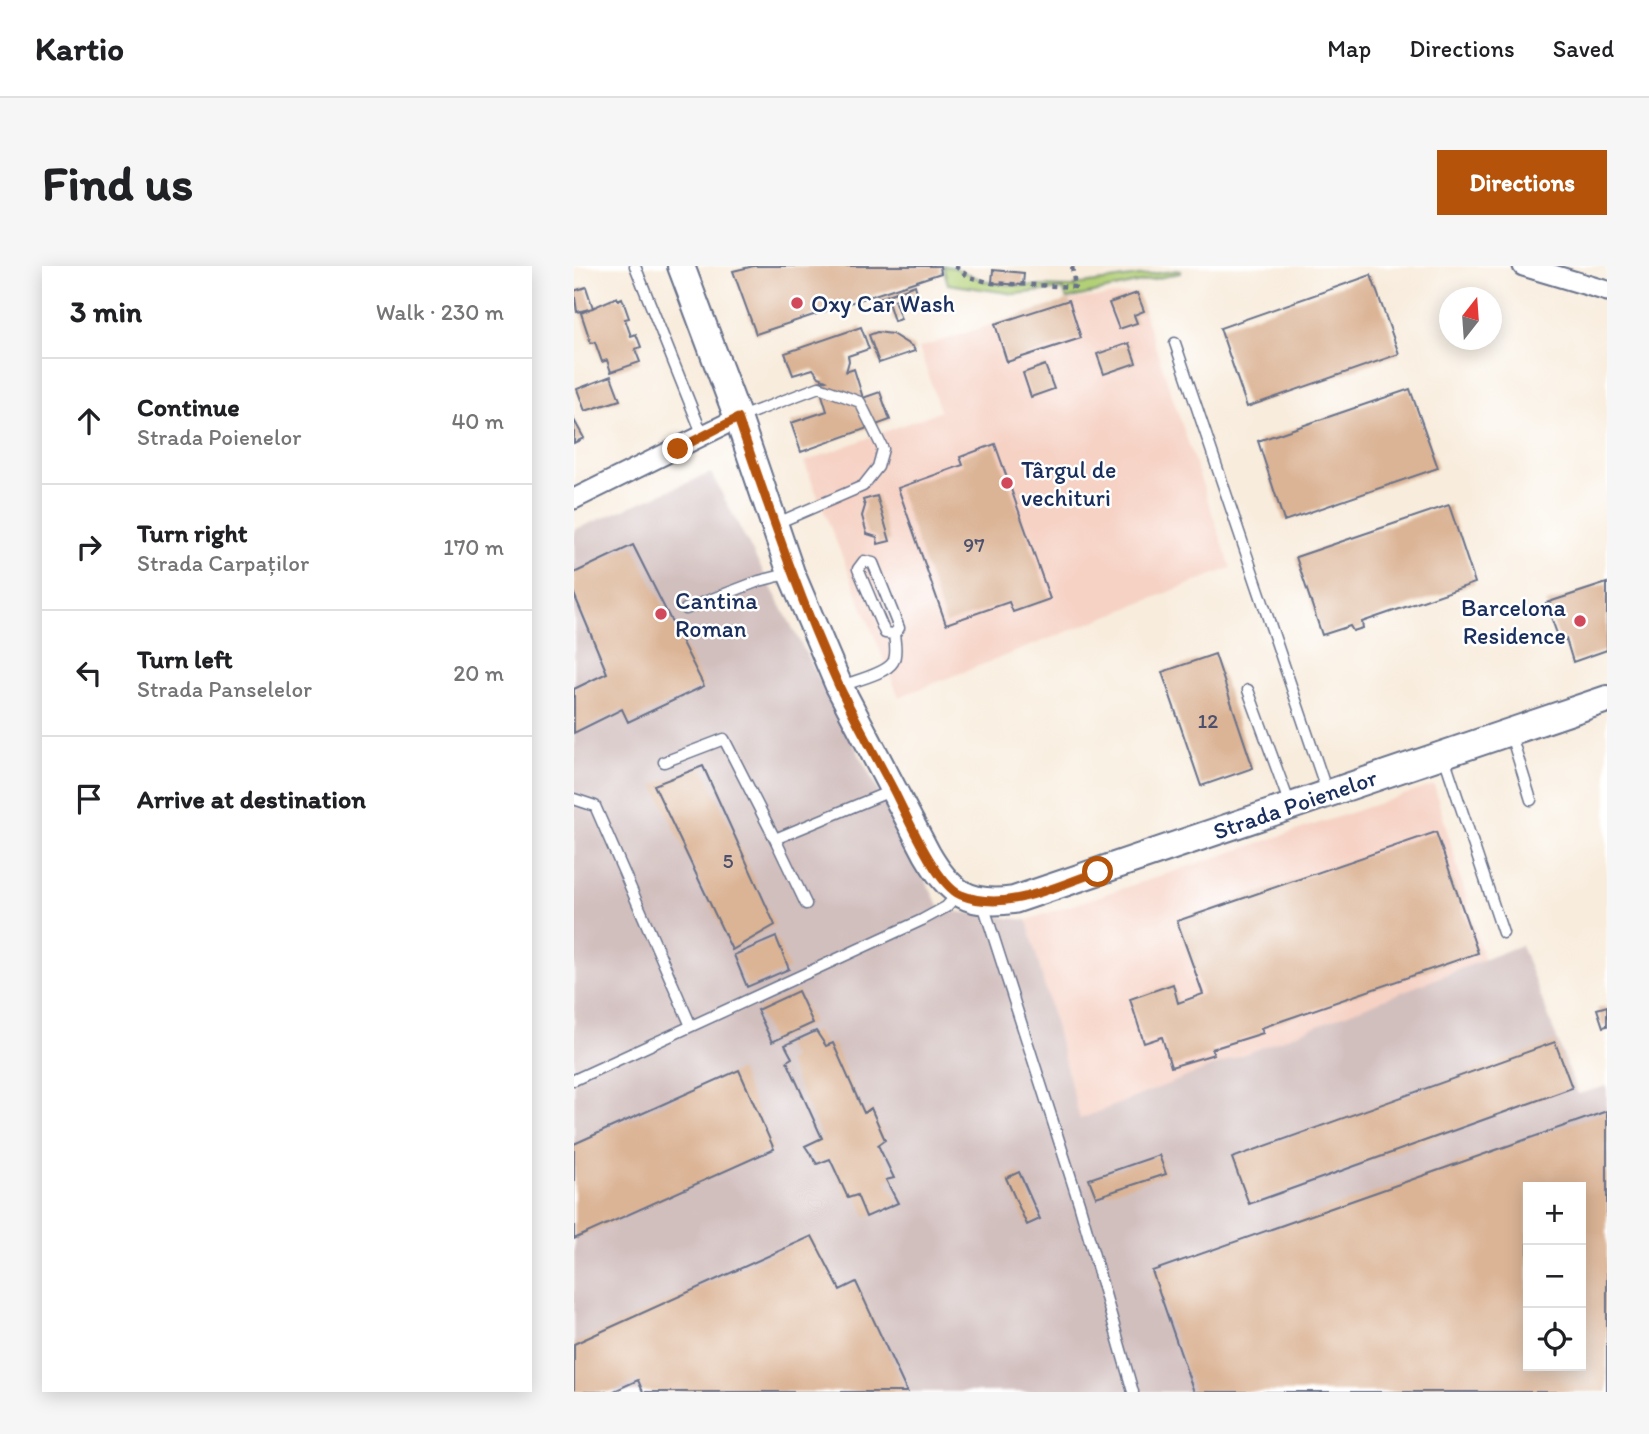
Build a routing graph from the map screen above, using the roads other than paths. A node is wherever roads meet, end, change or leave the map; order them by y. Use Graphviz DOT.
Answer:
graph roads {
  1 [pos="635,266"];
  2 [pos="681,266"];
  3 [pos="1523,266"];
  4 [pos="1607,291"];
  5 [pos="1175,343"];
  6 [pos="738,418"];
  7 [pos="703,437"];
  8 [pos="574,499"];
  9 [pos="775,524"];
  10 [pos="792,573"];
  11 [pos="686,609"];
  12 [pos="894,634"];
  13 [pos="839,686"];
  14 [pos="1248,690"];
  15 [pos="1607,699"];
  16 [pos="1510,731"];
  17 [pos="1443,754"];
  18 [pos="664,762"];
  19 [pos="893,790"];
  20 [pos="1327,793"];
  21 [pos="574,800"];
  22 [pos="1531,800"];
  23 [pos="1290,805"];
  24 [pos="775,839"];
  25 [pos="970,898"];
  26 [pos="806,904"];
  27 [pos="1503,933"];
  28 [pos="691,1026"];
  29 [pos="574,1080"];
  30 [pos="1133,1392"];
  1 -- 7 [label="lane"];
  2 -- 6 [label="main road"];
  3 -- 4 [label="street"];
  5 -- 20 [label="lane"];
  6 -- 7 [label="street"];
  6 -- 9 [label="main road"];
  6 -- 9 [label="lane"];
  7 -- 8 [label="street"];
  9 -- 10 [label="main road"];
  10 -- 11 [label="lane"];
  10 -- 13 [label="main road"];
  12 -- 12 [label="lane"];
  12 -- 13 [label="lane"];
  13 -- 19 [label="main road"];
  14 -- 23 [label="lane"];
  15 -- 16 [label="main road, Strada Poienelor"];
  16 -- 17 [label="main road, Strada Poienelor"];
  16 -- 22 [label="lane"];
  17 -- 20 [label="main road, Strada Poienelor"];
  17 -- 27 [label="lane"];
  18 -- 24 [label="lane"];
  19 -- 24 [label="lane"];
  19 -- 25 [label="main road"];
  20 -- 23 [label="main road, Strada Poienelor"];
  21 -- 28 [label="lane"];
  23 -- 25 [label="main road, Strada Poienelor"];
  24 -- 26 [label="lane"];
  25 -- 28 [label="lane"];
  25 -- 30 [label="lane"];
  28 -- 29 [label="lane"];
}
